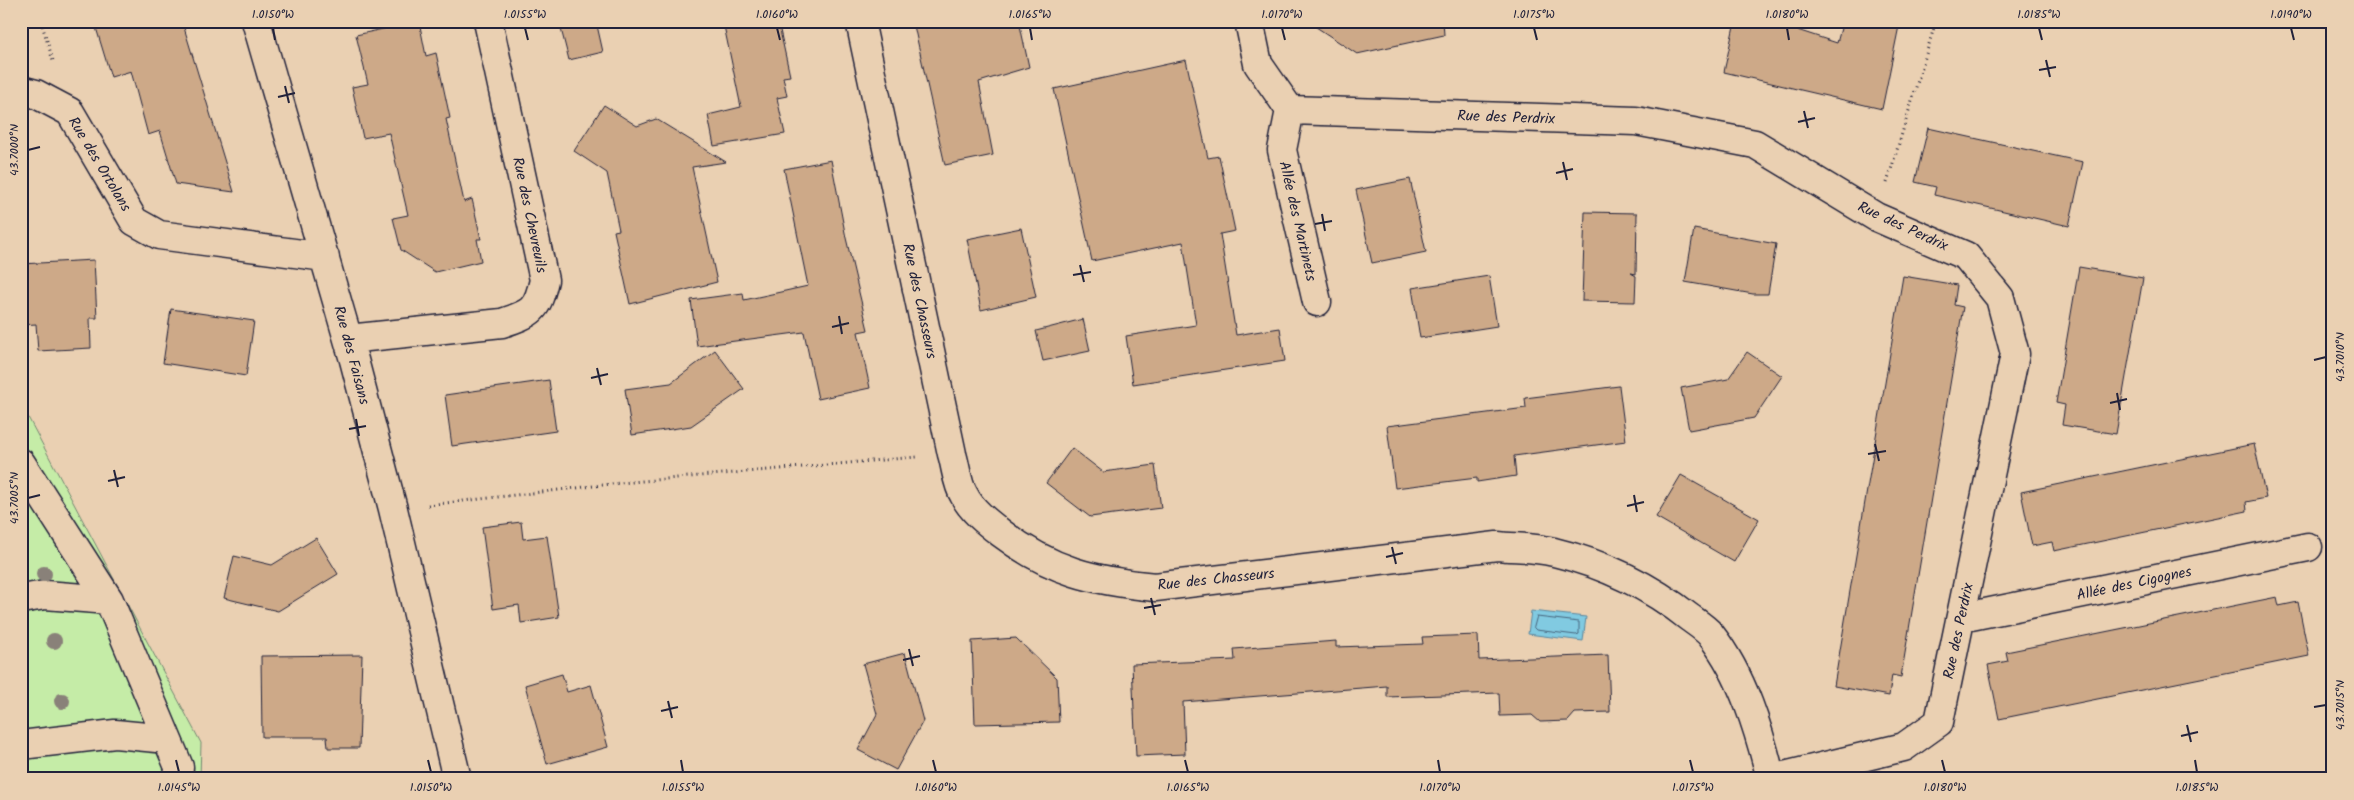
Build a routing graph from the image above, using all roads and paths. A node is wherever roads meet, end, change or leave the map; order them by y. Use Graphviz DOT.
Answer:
graph roads {
  1 [pos="256,21"];
  2 [pos="488,21"];
  3 [pos="860,21"];
  4 [pos="1249,21"];
  5 [pos="1936,21"];
  6 [pos="21,90"];
  7 [pos="1290,110"];
  8 [pos="1876,217"];
  9 [pos="325,257"];
  10 [pos="1317,302"];
  11 [pos="348,339"];
  12 [pos="952,454"];
  13 [pos="24,474"];
  14 [pos="393,509"];
  15 [pos="2308,547"];
  16 [pos="21,599"];
  17 [pos="109,600"];
  18 [pos="1961,618"];
  19 [pos="167,739"];
  20 [pos="21,745"];
  21 [pos="178,779"];
  22 [pos="457,779"];
  23 [pos="1771,779"];
  1 -- 9 [label="street, Rue des Faisans"];
  2 -- 11 [label="street, Rue des Chevreuils"];
  3 -- 12 [label="street, Rue des Chasseurs"];
  4 -- 7 [label="street"];
  5 -- 8 [label="path"];
  6 -- 9 [label="street, Rue des Ortolans"];
  7 -- 8 [label="street, Rue des Perdrix"];
  7 -- 10 [label="street, Allée des Martinets"];
  8 -- 18 [label="street, Rue des Perdrix"];
  9 -- 11 [label="street, Rue des Faisans"];
  11 -- 14 [label="street, Rue des Faisans"];
  12 -- 14 [label="path"];
  12 -- 23 [label="street, Rue des Chasseurs"];
  13 -- 17 [label="street"];
  14 -- 22 [label="street, Rue des Faisans"];
  15 -- 18 [label="street, Allée des Cigognes"];
  16 -- 17 [label="street"];
  17 -- 19 [label="street"];
  18 -- 23 [label="street, Rue des Perdrix"];
  19 -- 20 [label="street"];
  19 -- 21 [label="street"];
}
